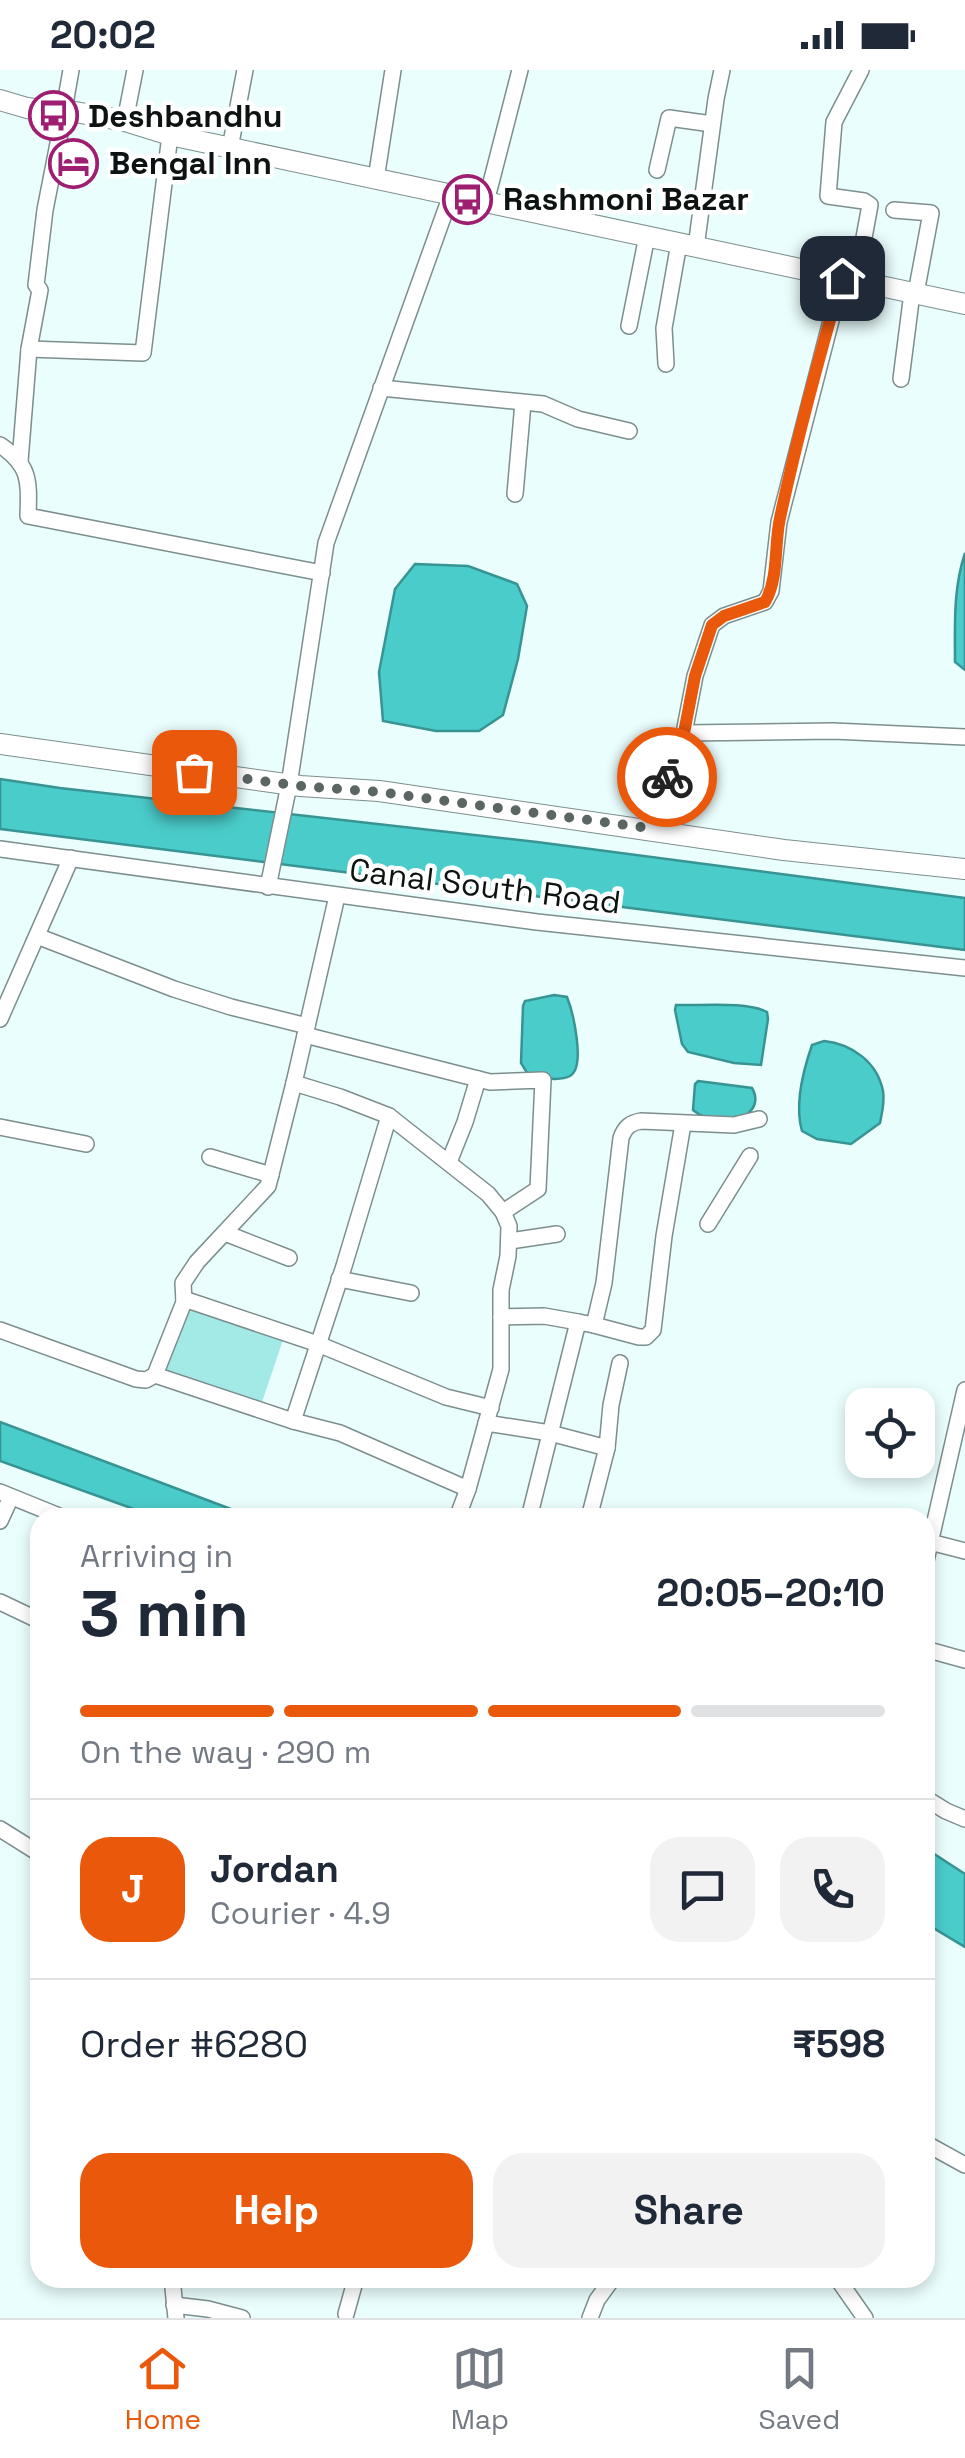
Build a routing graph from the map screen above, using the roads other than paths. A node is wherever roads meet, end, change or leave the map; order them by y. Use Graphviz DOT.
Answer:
graph roads {
  1 [pos="70,70"];
  2 [pos="135,70"];
  3 [pos="245,70"];
  4 [pos="393,70"];
  5 [pos="520,70"];
  6 [pos="722,70"];
  7 [pos="861,70"];
  8 [pos="0,100"];
  9 [pos="64,112"];
  10 [pos="125,121"];
  11 [pos="712,124"];
  12 [pos="170,135"];
  13 [pos="230,148"];
  14 [pos="657,170"];
  15 [pos="376,179"];
  16 [pos="451,195"];
  17 [pos="486,202"];
  18 [pos="894,210"];
  19 [pos="647,236"];
  20 [pos="688,245"];
  21 [pos="849,279"];
  22 [pos="914,293"];
  23 [pos="965,304"];
  24 [pos="630,326"];
  25 [pos="29,349"];
  26 [pos="666,364"];
  27 [pos="901,379"];
  28 [pos="381,388"];
  29 [pos="523,403"];
  30 [pos="629,431"];
  31 [pos="0,445"];
  32 [pos="20,461"];
  33 [pos="515,494"];
  34 [pos="322,573"];
  35 [pos="684,733"];
  36 [pos="965,737"];
  37 [pos="0,744"];
  38 [pos="289,785"];
  39 [pos="648,828"];
  40 [pos="0,849"];
  41 [pos="71,858"];
  42 [pos="965,870"];
  43 [pos="268,887"];
  44 [pos="337,896"];
  45 [pos="37,936"];
  46 [pos="965,968"];
  47 [pos="0,1019"];
  48 [pos="306,1030"];
  49 [pos="478,1079"];
  50 [pos="294,1083"];
  51 [pos="389,1116"];
  52 [pos="759,1119"];
  53 [pos="683,1124"];
  54 [pos="0,1127"];
  55 [pos="86,1144"];
  56 [pos="750,1156"];
  57 [pos="210,1157"];
  58 [pos="449,1162"];
  59 [pos="271,1175"];
  60 [pos="504,1212"];
  61 [pos="708,1224"];
  62 [pos="225,1233"];
  63 [pos="557,1234"];
  64 [pos="510,1241"];
  65 [pos="288,1258"];
  66 [pos="340,1279"];
  67 [pos="411,1294"];
  68 [pos="184,1299"];
  69 [pos="501,1317"];
  70 [pos="586,1323"];
  71 [pos="0,1330"];
  72 [pos="318,1344"];
  73 [pos="620,1362"];
  74 [pos="155,1376"];
  75 [pos="965,1390"];
  76 [pos="488,1415"];
  77 [pos="293,1421"];
  78 [pos="550,1433"];
  79 [pos="959,1447"];
  80 [pos="606,1448"];
  81 [pos="468,1490"];
  82 [pos="5,1495"];
  83 [pos="38,1508"];
  84 [pos="461,1508"];
  85 [pos="531,1508"];
  86 [pos="591,1508"];
  87 [pos="0,1521"];
  88 [pos="935,1526"];
  89 [pos="935,1543"];
  90 [pos="965,1552"];
  91 [pos="0,1602"];
  92 [pos="30,1616"];
  93 [pos="935,1652"];
  94 [pos="965,1660"];
  95 [pos="935,1804"];
  96 [pos="965,1819"];
  97 [pos="0,1829"];
  98 [pos="30,1848"];
  99 [pos="935,2148"];
  100 [pos="965,2165"];
  101 [pos="353,2288"];
  102 [pos="606,2288"];
  103 [pos="845,2288"];
  104 [pos="175,2311"];
  105 [pos="346,2314"];
  106 [pos="242,2318"];
  107 [pos="590,2318"];
  108 [pos="865,2318"];
  1 -- 9 [label="street"];
  2 -- 10 [label="street"];
  3 -- 13 [label="street"];
  4 -- 15 [label="street"];
  5 -- 17 [label="street"];
  6 -- 11 [label="street"];
  7 -- 21 [label="street"];
  8 -- 9 [label="main road"];
  9 -- 10 [label="main road"];
  9 -- 25 [label="street"];
  10 -- 12 [label="main road"];
  11 -- 14 [label="street"];
  11 -- 20 [label="street"];
  12 -- 13 [label="main road"];
  12 -- 25 [label="street"];
  13 -- 15 [label="main road"];
  15 -- 16 [label="main road"];
  16 -- 17 [label="main road"];
  16 -- 28 [label="street"];
  17 -- 19 [label="main road"];
  18 -- 22 [label="street"];
  19 -- 20 [label="main road"];
  19 -- 24 [label="street"];
  20 -- 21 [label="main road"];
  20 -- 26 [label="street"];
  21 -- 22 [label="main road"];
  21 -- 35 [label="street"];
  22 -- 23 [label="main road"];
  22 -- 27 [label="street"];
  25 -- 32 [label="street"];
  28 -- 29 [label="street"];
  28 -- 34 [label="street"];
  29 -- 30 [label="street"];
  29 -- 33 [label="street"];
  31 -- 32 [label="street"];
  32 -- 34 [label="street"];
  34 -- 38 [label="street"];
  35 -- 36 [label="street"];
  35 -- 39 [label="street"];
  37 -- 38 [label="main road"];
  38 -- 39 [label="main road"];
  38 -- 43 [label="street"];
  39 -- 42 [label="main road"];
  40 -- 41 [label="street, Canal South Road"];
  41 -- 43 [label="street, Canal South Road"];
  41 -- 45 [label="street"];
  43 -- 44 [label="street, Canal South Road"];
  44 -- 46 [label="street, Canal South Road"];
  44 -- 48 [label="street"];
  45 -- 47 [label="street"];
  45 -- 48 [label="street"];
  48 -- 49 [label="street"];
  48 -- 50 [label="street"];
  49 -- 58 [label="street"];
  49 -- 60 [label="street"];
  50 -- 51 [label="street"];
  50 -- 59 [label="street"];
  51 -- 58 [label="street"];
  51 -- 66 [label="street"];
  52 -- 53 [label="street"];
  53 -- 70 [label="street"];
  53 -- 70 [label="street"];
  54 -- 55 [label="street"];
  56 -- 61 [label="street"];
  57 -- 59 [label="street"];
  58 -- 60 [label="street"];
  59 -- 62 [label="street"];
  60 -- 64 [label="street"];
  62 -- 65 [label="street"];
  62 -- 68 [label="street"];
  63 -- 64 [label="street"];
  64 -- 69 [label="street"];
  66 -- 67 [label="street"];
  66 -- 72 [label="street"];
  68 -- 72 [label="street"];
  68 -- 74 [label="street"];
  69 -- 70 [label="street"];
  69 -- 76 [label="street"];
  70 -- 78 [label="street"];
  71 -- 74 [label="street"];
  72 -- 76 [label="street"];
  72 -- 77 [label="street"];
  73 -- 80 [label="street"];
  74 -- 77 [label="street"];
  75 -- 79 [label="street"];
  76 -- 78 [label="street"];
  76 -- 81 [label="street"];
  77 -- 81 [label="street"];
  78 -- 80 [label="street"];
  78 -- 85 [label="street"];
  79 -- 88 [label="street"];
  80 -- 86 [label="street"];
  81 -- 84 [label="street"];
  82 -- 83 [label="street"];
  82 -- 87 [label="street"];
  89 -- 90 [label="street"];
  91 -- 92 [label="street"];
  93 -- 94 [label="street"];
  95 -- 96 [label="street"];
  97 -- 98 [label="street"];
  99 -- 100 [label="street"];
  101 -- 105 [label="street"];
  102 -- 107 [label="street"];
  103 -- 108 [label="street"];
  104 -- 106 [label="street"];
}
